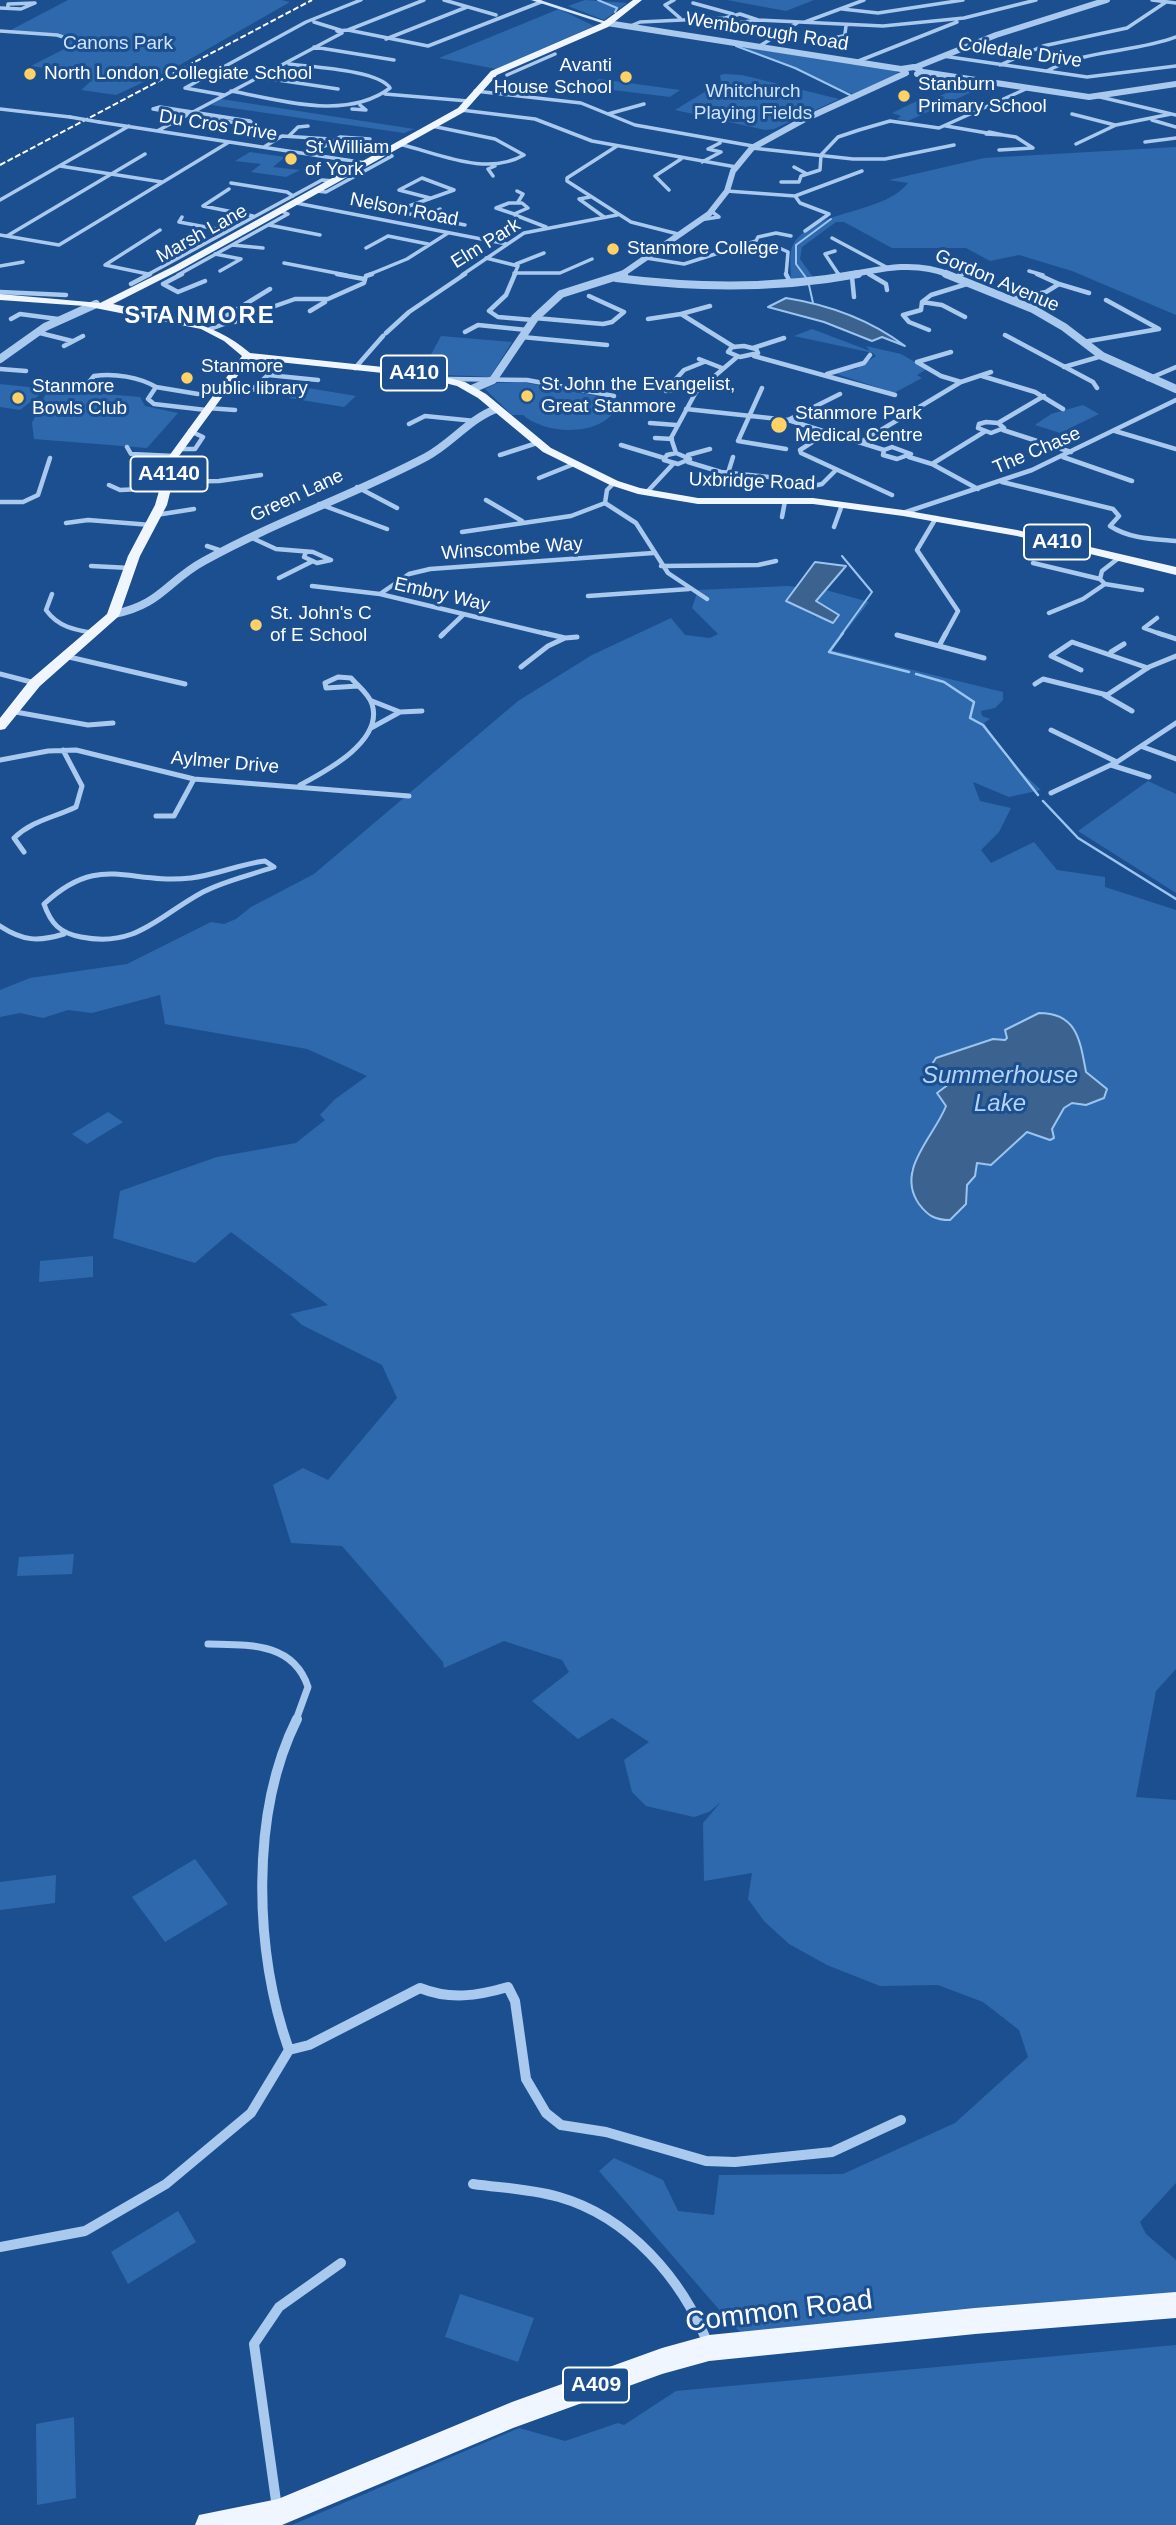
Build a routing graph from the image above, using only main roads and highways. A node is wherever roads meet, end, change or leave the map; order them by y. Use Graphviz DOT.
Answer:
graph roads {
  1 [pos="638,0"];
  2 [pos="644,0"];
  3 [pos="538,1"];
  4 [pos="607,23"];
  5 [pos="7,295"];
  6 [pos="103,305"];
  7 [pos="124,305"];
  8 [pos="247,356"];
  9 [pos="1176,571"];
  10 [pos="0,726"];
  11 [pos="1176,2305"];
  12 [pos="227,2524"];
  1 -- 4 [label="main road"];
  2 -- 4 [label="main road"];
  3 -- 4 [label="main road"];
  4 -- 7 [label="main road, Marsh Lane"];
  5 -- 6 [label="main road, A410"];
  6 -- 7 [label="main road, A410"];
  6 -- 7 [label="main road, Marsh Lane"];
  7 -- 8 [label="main road, A410"];
  8 -- 9 [label="main road, Uxbridge Road / A410"];
  8 -- 10 [label="main road, A4140"];
  11 -- 12 [label="main road, Common Road / A409"];
}
